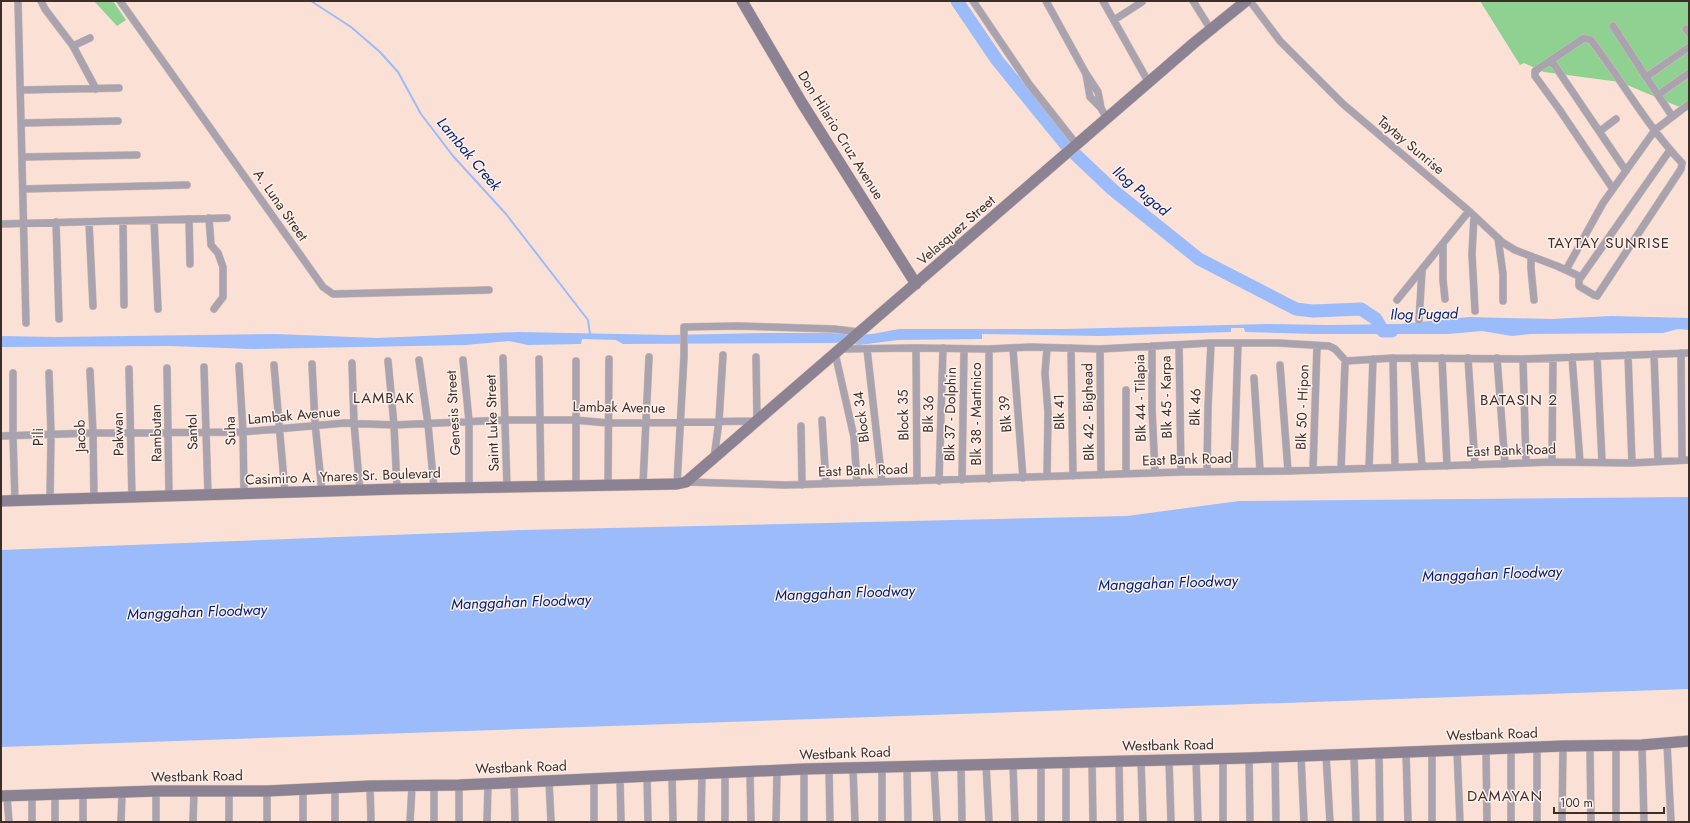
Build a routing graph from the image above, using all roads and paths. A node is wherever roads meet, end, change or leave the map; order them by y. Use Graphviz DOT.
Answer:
graph roads {
  1 [pos="18,1"];
  2 [pos="41,1"];
  3 [pos="120,1"];
  4 [pos="742,1"];
  5 [pos="973,1"];
  6 [pos="1046,1"];
  7 [pos="1103,1"];
  8 [pos="1193,1"];
  9 [pos="1246,1"];
  10 [pos="1250,1"];
  11 [pos="1142,2"];
  12 [pos="1114,20"];
  13 [pos="1612,26"];
  14 [pos="1211,30"];
  15 [pos="90,38"];
  16 [pos="73,46"];
  17 [pos="1689,47"];
  18 [pos="1552,60"];
  19 [pos="1689,74"];
  20 [pos="1646,77"];
  21 [pos="1149,83"];
  22 [pos="119,88"];
  23 [pos="96,89"];
  24 [pos="21,90"];
  25 [pos="1658,94"];
  26 [pos="1689,104"];
  27 [pos="1672,116"];
  28 [pos="1107,119"];
  29 [pos="1616,119"];
  30 [pos="118,121"];
  31 [pos="22,123"];
  32 [pos="1655,130"];
  33 [pos="1600,131"];
  34 [pos="1077,145"];
  35 [pos="1670,150"];
  36 [pos="137,155"];
  37 [pos="22,157"];
  38 [pos="1626,171"];
  39 [pos="187,185"];
  40 [pos="1613,188"];
  41 [pos="23,189"];
  42 [pos="1471,213"];
  43 [pos="209,218"];
  44 [pos="227,218"];
  45 [pos="189,219"];
  46 [pos="154,220"];
  47 [pos="123,221"];
  48 [pos="56,222"];
  49 [pos="89,222"];
  50 [pos="23,223"];
  51 [pos="1,224"];
  52 [pos="1498,237"];
  53 [pos="1443,244"];
  54 [pos="1531,256"];
  55 [pos="190,264"];
  56 [pos="1566,270"];
  57 [pos="1422,271"];
  58 [pos="1580,277"];
  59 [pos="916,284"];
  60 [pos="488,290"];
  61 [pos="1445,299"];
  62 [pos="1397,300"];
  63 [pos="1534,300"];
  64 [pos="1503,301"];
  65 [pos="124,305"];
  66 [pos="93,306"];
  67 [pos="158,309"];
  68 [pos="214,309"];
  69 [pos="1475,311"];
  70 [pos="59,320"];
  71 [pos="1419,320"];
  72 [pos="26,323"];
  73 [pos="859,332"];
  74 [pos="1211,343"];
  75 [pos="1238,343"];
  76 [pos="1179,345"];
  77 [pos="1152,346"];
  78 [pos="1317,346"];
  79 [pos="916,348"];
  80 [pos="943,348"];
  81 [pos="1047,348"];
  82 [pos="1071,348"];
  83 [pos="1100,348"];
  84 [pos="867,349"];
  85 [pos="964,349"];
  86 [pos="989,349"];
  87 [pos="1013,349"];
  88 [pos="837,351"];
  89 [pos="1685,353"];
  90 [pos="1654,354"];
  91 [pos="723,355"];
  92 [pos="1628,355"];
  93 [pos="1597,356"];
  94 [pos="649,357"];
  95 [pos="756,357"];
  96 [pos="1572,357"];
  97 [pos="503,358"];
  98 [pos="1393,358"];
  99 [pos="1414,358"];
  100 [pos="1442,358"];
  101 [pos="1468,358"];
  102 [pos="1497,358"];
  103 [pos="1553,358"];
  104 [pos="539,359"];
  105 [pos="609,359"];
  106 [pos="1373,359"];
  107 [pos="1523,359"];
  108 [pos="419,360"];
  109 [pos="463,360"];
  110 [pos="388,361"];
  111 [pos="576,361"];
  112 [pos="1346,361"];
  113 [pos="352,363"];
  114 [pos="312,364"];
  115 [pos="274,365"];
  116 [pos="1280,365"];
  117 [pos="239,366"];
  118 [pos="204,367"];
  119 [pos="167,368"];
  120 [pos="129,369"];
  121 [pos="90,371"];
  122 [pos="49,372"];
  123 [pos="13,373"];
  124 [pos="1254,378"];
  125 [pos="1126,390"];
  126 [pos="540,419"];
  127 [pos="505,420"];
  128 [pos="576,420"];
  129 [pos="822,420"];
  130 [pos="469,421"];
  131 [pos="646,421"];
  132 [pos="681,421"];
  133 [pos="719,421"];
  134 [pos="757,421"];
  135 [pos="354,423"];
  136 [pos="608,423"];
  137 [pos="428,424"];
  138 [pos="394,425"];
  139 [pos="315,426"];
  140 [pos="801,426"];
  141 [pos="280,429"];
  142 [pos="243,432"];
  143 [pos="93,433"];
  144 [pos="132,433"];
  145 [pos="169,433"];
  146 [pos="205,433"];
  147 [pos="51,434"];
  148 [pos="1,436"];
  149 [pos="12,436"];
  150 [pos="714,458"];
  151 [pos="1686,460"];
  152 [pos="1658,461"];
  153 [pos="1552,462"];
  154 [pos="1580,462"];
  155 [pos="1602,462"];
  156 [pos="1632,462"];
  157 [pos="1526,463"];
  158 [pos="1505,464"];
  159 [pos="1475,465"];
  160 [pos="1422,466"];
  161 [pos="1447,466"];
  162 [pos="1395,467"];
  163 [pos="1341,468"];
  164 [pos="1369,468"];
  165 [pos="1313,469"];
  166 [pos="1260,470"];
  167 [pos="1208,471"];
  168 [pos="1234,471"];
  169 [pos="1288,471"];
  170 [pos="1181,472"];
  171 [pos="1155,473"];
  172 [pos="1126,474"];
  173 [pos="1101,475"];
  174 [pos="1047,476"];
  175 [pos="1073,476"];
  176 [pos="1023,478"];
  177 [pos="990,479"];
  178 [pos="939,480"];
  179 [pos="962,480"];
  180 [pos="917,481"];
  181 [pos="882,482"];
  182 [pos="682,483"];
  183 [pos="857,483"];
  184 [pos="608,484"];
  185 [pos="643,484"];
  186 [pos="826,484"];
  187 [pos="802,485"];
  188 [pos="541,486"];
  189 [pos="576,486"];
  190 [pos="507,487"];
  191 [pos="434,488"];
  192 [pos="469,488"];
  193 [pos="397,489"];
  194 [pos="360,491"];
  195 [pos="322,492"];
  196 [pos="285,493"];
  197 [pos="244,494"];
  198 [pos="208,496"];
  199 [pos="169,497"];
  200 [pos="132,498"];
  201 [pos="94,499"];
  202 [pos="50,500"];
  203 [pos="1,501"];
  204 [pos="15,501"];
  205 [pos="1689,741"];
  206 [pos="1668,744"];
  207 [pos="1616,745"];
  208 [pos="1642,745"];
  209 [pos="1563,746"];
  210 [pos="1537,747"];
  211 [pos="1590,747"];
  212 [pos="1511,748"];
  213 [pos="1486,749"];
  214 [pos="1457,750"];
  215 [pos="1432,751"];
  216 [pos="1406,752"];
  217 [pos="1379,753"];
  218 [pos="1354,754"];
  219 [pos="1326,755"];
  220 [pos="1275,756"];
  221 [pos="1301,756"];
  222 [pos="1223,758"];
  223 [pos="1249,758"];
  224 [pos="1196,759"];
  225 [pos="1141,760"];
  226 [pos="1169,760"];
  227 [pos="1119,761"];
  228 [pos="1092,762"];
  229 [pos="1041,763"];
  230 [pos="1066,763"];
  231 [pos="986,764"];
  232 [pos="1013,764"];
  233 [pos="961,765"];
  234 [pos="934,766"];
  235 [pos="907,767"];
  236 [pos="853,768"];
  237 [pos="882,768"];
  238 [pos="804,769"];
  239 [pos="829,769"];
  240 [pos="777,771"];
  241 [pos="750,772"];
  242 [pos="702,774"];
  243 [pos="725,774"];
  244 [pos="672,775"];
  245 [pos="647,776"];
  246 [pos="620,777"];
  247 [pos="594,779"];
  248 [pos="549,781"];
  249 [pos="488,783"];
  250 [pos="514,783"];
  251 [pos="434,785"];
  252 [pos="459,785"];
  253 [pos="370,786"];
  254 [pos="412,786"];
  255 [pos="335,787"];
  256 [pos="303,789"];
  257 [pos="229,790"];
  258 [pos="156,791"];
  259 [pos="194,791"];
  260 [pos="267,791"];
  261 [pos="122,793"];
  262 [pos="83,794"];
  263 [pos="32,795"];
  264 [pos="55,795"];
  265 [pos="4,796"];
  266 [pos="9,822"];
  267 [pos="32,822"];
  268 [pos="55,822"];
  269 [pos="84,822"];
  270 [pos="121,822"];
  271 [pos="156,822"];
  272 [pos="193,822"];
  273 [pos="229,822"];
  274 [pos="267,822"];
  275 [pos="303,822"];
  276 [pos="335,822"];
  277 [pos="371,822"];
  278 [pos="410,822"];
  279 [pos="434,822"];
  280 [pos="459,822"];
  281 [pos="487,822"];
  282 [pos="515,822"];
  283 [pos="551,822"];
  284 [pos="594,822"];
  285 [pos="621,822"];
  286 [pos="648,822"];
  287 [pos="673,822"];
  288 [pos="701,822"];
  289 [pos="725,822"];
  290 [pos="751,822"];
  291 [pos="776,822"];
  292 [pos="804,822"];
  293 [pos="830,822"];
  294 [pos="855,822"];
  295 [pos="882,822"];
  296 [pos="908,822"];
  297 [pos="937,822"];
  298 [pos="962,822"];
  299 [pos="989,822"];
  300 [pos="1015,822"];
  301 [pos="1041,822"];
  302 [pos="1066,822"];
  303 [pos="1093,822"];
  304 [pos="1120,822"];
  305 [pos="1143,822"];
  306 [pos="1170,822"];
  307 [pos="1198,822"];
  308 [pos="1223,822"];
  309 [pos="1250,822"];
  310 [pos="1276,822"];
  311 [pos="1304,822"];
  312 [pos="1330,822"];
  313 [pos="1356,822"];
  314 [pos="1380,822"];
  315 [pos="1408,822"];
  316 [pos="1432,822"];
  317 [pos="1460,822"];
  318 [pos="1487,822"];
  319 [pos="1511,822"];
  320 [pos="1537,822"];
  321 [pos="1562,822"];
  322 [pos="1591,822"];
  323 [pos="1616,822"];
  324 [pos="1644,822"];
  325 [pos="1671,822"];
  1 -- 24 [label="street"];
  2 -- 16 [label="street"];
  3 -- 60 [label="street, A. Luna Street"];
  4 -- 59 [label="street, Don Hilario Cruz Avenue"];
  5 -- 34 [label="street"];
  6 -- 28 [label="street"];
  7 -- 12 [label="street"];
  8 -- 14 [label="street"];
  9 -- 14 [label="street, Velasquez Street"];
  10 -- 42 [label="street, Taytay Sunrise"];
  11 -- 12 [label="street"];
  12 -- 21 [label="street"];
  13 -- 20 [label="street"];
  14 -- 21 [label="street, Velasquez Street"];
  15 -- 16 [label="street"];
  16 -- 23 [label="street"];
  17 -- 20 [label="street"];
  18 -- 32 [label="street"];
  18 -- 33 [label="street"];
  18 -- 40 [label="street"];
  19 -- 25 [label="street"];
  20 -- 25 [label="street"];
  21 -- 28 [label="street, Velasquez Street"];
  22 -- 23 [label="street"];
  23 -- 24 [label="street"];
  24 -- 31 [label="street"];
  25 -- 27 [label="street"];
  26 -- 27 [label="street"];
  27 -- 32 [label="street"];
  28 -- 34 [label="street, Velasquez Street"];
  29 -- 33 [label="street"];
  30 -- 31 [label="street"];
  31 -- 37 [label="street"];
  32 -- 35 [label="street"];
  32 -- 38 [label="street"];
  33 -- 38 [label="street"];
  34 -- 59 [label="street, Velasquez Street"];
  35 -- 58 [label="street"];
  35 -- 58 [label="street"];
  36 -- 37 [label="street"];
  37 -- 41 [label="street"];
  38 -- 40 [label="street"];
  39 -- 41 [label="street"];
  40 -- 56 [label="street"];
  41 -- 50 [label="street"];
  42 -- 52 [label="street, Taytay Sunrise"];
  42 -- 53 [label="street"];
  42 -- 69 [label="street"];
  43 -- 44 [label="street"];
  43 -- 45 [label="street"];
  43 -- 68 [label="street"];
  45 -- 46 [label="street"];
  45 -- 55 [label="street"];
  46 -- 47 [label="street"];
  46 -- 67 [label="street"];
  47 -- 49 [label="street"];
  47 -- 65 [label="street"];
  48 -- 49 [label="street"];
  48 -- 50 [label="street"];
  48 -- 70 [label="street"];
  49 -- 66 [label="street"];
  50 -- 51 [label="street"];
  50 -- 72 [label="street"];
  52 -- 54 [label="street, Taytay Sunrise"];
  52 -- 64 [label="street"];
  53 -- 57 [label="street"];
  53 -- 61 [label="street"];
  54 -- 56 [label="street, Taytay Sunrise"];
  54 -- 63 [label="street"];
  56 -- 58 [label="street, Taytay Sunrise"];
  57 -- 62 [label="street"];
  57 -- 71 [label="street"];
  59 -- 73 [label="street, Velasquez Street"];
  73 -- 88 [label="street, Velasquez Street"];
  73 -- 132 [label="street"];
  74 -- 75 [label="street"];
  74 -- 76 [label="street"];
  74 -- 167 [label="street, Blk 46"];
  75 -- 78 [label="street"];
  75 -- 168 [label="street"];
  76 -- 77 [label="street"];
  76 -- 170 [label="street, Blk 45 - Karpa"];
  77 -- 83 [label="street"];
  77 -- 171 [label="street, Blk 44 - Tilapia"];
  78 -- 112 [label="street"];
  78 -- 165 [label="street, Blk 50 - Hipon"];
  79 -- 80 [label="street"];
  79 -- 84 [label="street"];
  79 -- 180 [label="street, Block 35"];
  80 -- 85 [label="street"];
  80 -- 178 [label="street, Blk 36"];
  81 -- 82 [label="street"];
  81 -- 87 [label="street"];
  81 -- 174 [label="street"];
  82 -- 83 [label="street"];
  82 -- 175 [label="street, Blk 41"];
  83 -- 173 [label="street, Blk 42 - Bighead"];
  84 -- 88 [label="street"];
  84 -- 181 [label="street, Block 34"];
  85 -- 86 [label="street"];
  85 -- 179 [label="street, Blk 37 - Dolphin"];
  86 -- 87 [label="street"];
  86 -- 177 [label="street, Blk 38 - Martinico"];
  87 -- 176 [label="street, Blk 39"];
  88 -- 134 [label="street, Velasquez Street"];
  88 -- 183 [label="street"];
  89 -- 90 [label="street"];
  89 -- 151 [label="street"];
  90 -- 92 [label="street"];
  90 -- 152 [label="street"];
  91 -- 133 [label="street"];
  92 -- 93 [label="street"];
  92 -- 156 [label="street"];
  93 -- 96 [label="street"];
  93 -- 155 [label="street"];
  94 -- 131 [label="street"];
  95 -- 134 [label="street"];
  96 -- 103 [label="street"];
  96 -- 154 [label="street"];
  97 -- 127 [label="street, Saint Luke Street"];
  98 -- 99 [label="street"];
  98 -- 106 [label="street"];
  98 -- 162 [label="street"];
  99 -- 100 [label="street"];
  99 -- 160 [label="street"];
  100 -- 101 [label="street"];
  100 -- 161 [label="street"];
  101 -- 102 [label="street"];
  101 -- 159 [label="street"];
  102 -- 107 [label="street"];
  102 -- 158 [label="street"];
  103 -- 107 [label="street"];
  103 -- 153 [label="street"];
  104 -- 126 [label="street"];
  105 -- 136 [label="street"];
  106 -- 112 [label="street"];
  106 -- 164 [label="street"];
  107 -- 157 [label="street"];
  108 -- 137 [label="street"];
  109 -- 130 [label="street, Genesis Street"];
  110 -- 138 [label="street"];
  111 -- 128 [label="street"];
  112 -- 163 [label="street"];
  113 -- 135 [label="street"];
  114 -- 139 [label="street"];
  115 -- 141 [label="street"];
  116 -- 169 [label="street"];
  117 -- 142 [label="street, Suha"];
  118 -- 146 [label="street, Santol"];
  119 -- 145 [label="street, Rambutan"];
  120 -- 144 [label="street, Pakwan"];
  121 -- 143 [label="street, Jacob"];
  122 -- 147 [label="street, Pili"];
  123 -- 149 [label="street"];
  124 -- 166 [label="street"];
  125 -- 172 [label="street"];
  126 -- 127 [label="street, Lambak Avenue"];
  126 -- 128 [label="street, Lambak Avenue"];
  126 -- 188 [label="street"];
  127 -- 130 [label="street, Lambak Avenue"];
  127 -- 190 [label="street, Saint Luke Street"];
  128 -- 136 [label="street, Lambak Avenue"];
  128 -- 189 [label="street"];
  129 -- 186 [label="street"];
  130 -- 137 [label="street, Lambak Avenue"];
  130 -- 192 [label="street, Genesis Street"];
  131 -- 132 [label="street, Lambak Avenue"];
  131 -- 136 [label="street, Lambak Avenue"];
  131 -- 185 [label="street"];
  132 -- 133 [label="street, Lambak Avenue"];
  132 -- 182 [label="street"];
  133 -- 134 [label="street, Lambak Avenue"];
  133 -- 150 [label="street"];
  134 -- 150 [label="street, Velasquez Street"];
  135 -- 138 [label="street, Lambak Avenue"];
  135 -- 139 [label="street, Lambak Avenue"];
  135 -- 194 [label="street"];
  136 -- 184 [label="street"];
  137 -- 138 [label="street, Lambak Avenue"];
  137 -- 191 [label="street"];
  138 -- 193 [label="street"];
  139 -- 141 [label="street, Lambak Avenue"];
  139 -- 195 [label="street"];
  140 -- 187 [label="street"];
  141 -- 142 [label="street, Lambak Avenue"];
  141 -- 196 [label="street"];
  142 -- 146 [label="street, Lambak Avenue"];
  142 -- 197 [label="street, Suha"];
  143 -- 144 [label="street, Lambak Avenue"];
  143 -- 147 [label="street, Lambak Avenue"];
  143 -- 201 [label="street, Jacob"];
  144 -- 145 [label="street, Lambak Avenue"];
  144 -- 200 [label="street, Pakwan"];
  145 -- 146 [label="street, Lambak Avenue"];
  145 -- 199 [label="street, Rambutan"];
  146 -- 198 [label="street, Santol"];
  147 -- 149 [label="street, Lambak Avenue"];
  147 -- 202 [label="street, Pili"];
  148 -- 149 [label="street, Lambak Avenue"];
  149 -- 204 [label="street"];
  150 -- 182 [label="street, Velasquez Street"];
  151 -- 152 [label="street, East Bank Road"];
  152 -- 156 [label="street, East Bank Road"];
  153 -- 154 [label="street, East Bank Road"];
  153 -- 157 [label="street, East Bank Road"];
  154 -- 155 [label="street, East Bank Road"];
  155 -- 156 [label="street, East Bank Road"];
  157 -- 158 [label="street, East Bank Road"];
  158 -- 159 [label="street, East Bank Road"];
  159 -- 161 [label="street, East Bank Road"];
  160 -- 161 [label="street, East Bank Road"];
  160 -- 162 [label="street, East Bank Road"];
  162 -- 164 [label="street, East Bank Road"];
  163 -- 164 [label="street, East Bank Road"];
  163 -- 165 [label="street, East Bank Road"];
  165 -- 169 [label="street, East Bank Road"];
  166 -- 168 [label="street, East Bank Road"];
  166 -- 169 [label="street, East Bank Road"];
  167 -- 168 [label="street, East Bank Road"];
  167 -- 170 [label="street, East Bank Road"];
  170 -- 171 [label="street, East Bank Road"];
  171 -- 172 [label="street, East Bank Road"];
  172 -- 173 [label="street, East Bank Road"];
  173 -- 175 [label="street, East Bank Road"];
  174 -- 175 [label="street, East Bank Road"];
  174 -- 176 [label="street, East Bank Road"];
  176 -- 177 [label="street, East Bank Road"];
  177 -- 179 [label="street, East Bank Road"];
  178 -- 179 [label="street, East Bank Road"];
  178 -- 180 [label="street, East Bank Road"];
  180 -- 181 [label="street, East Bank Road"];
  181 -- 183 [label="street, East Bank Road"];
  182 -- 185 [label="street, Casimiro A. Ynares Sr. Boulevard"];
  182 -- 187 [label="street, East Bank Road"];
  183 -- 186 [label="street, East Bank Road"];
  184 -- 185 [label="street, Casimiro A. Ynares Sr. Boulevard"];
  184 -- 189 [label="street, Casimiro A. Ynares Sr. Boulevard"];
  186 -- 187 [label="street, East Bank Road"];
  188 -- 189 [label="street, Casimiro A. Ynares Sr. Boulevard"];
  188 -- 190 [label="street, Casimiro A. Ynares Sr. Boulevard"];
  190 -- 192 [label="street, Casimiro A. Ynares Sr. Boulevard"];
  191 -- 192 [label="street, Casimiro A. Ynares Sr. Boulevard"];
  191 -- 193 [label="street, Casimiro A. Ynares Sr. Boulevard"];
  193 -- 194 [label="street, Casimiro A. Ynares Sr. Boulevard"];
  194 -- 195 [label="street, Casimiro A. Ynares Sr. Boulevard"];
  195 -- 196 [label="street, Casimiro A. Ynares Sr. Boulevard"];
  196 -- 197 [label="street, Casimiro A. Ynares Sr. Boulevard"];
  197 -- 198 [label="street, Casimiro A. Ynares Sr. Boulevard"];
  198 -- 199 [label="street, Casimiro A. Ynares Sr. Boulevard"];
  199 -- 200 [label="street, Casimiro A. Ynares Sr. Boulevard"];
  200 -- 201 [label="street, Casimiro A. Ynares Sr. Boulevard"];
  201 -- 202 [label="street, Casimiro A. Ynares Sr. Boulevard"];
  202 -- 204 [label="street, Casimiro A. Ynares Sr. Boulevard"];
  203 -- 204 [label="street, Casimiro A. Ynares Sr. Boulevard"];
  205 -- 206 [label="street, Westbank Road"];
  206 -- 208 [label="street, Westbank Road"];
  206 -- 325 [label="street"];
  207 -- 208 [label="street, Westbank Road"];
  207 -- 211 [label="street, Westbank Road"];
  207 -- 323 [label="street"];
  208 -- 324 [label="street"];
  209 -- 210 [label="street, Westbank Road"];
  209 -- 211 [label="street, Westbank Road"];
  209 -- 321 [label="street"];
  210 -- 212 [label="street, Westbank Road"];
  210 -- 320 [label="street"];
  211 -- 322 [label="street"];
  212 -- 213 [label="street, Westbank Road"];
  212 -- 319 [label="street"];
  213 -- 214 [label="street, Westbank Road"];
  213 -- 318 [label="street"];
  214 -- 215 [label="street, Westbank Road"];
  214 -- 317 [label="street"];
  215 -- 216 [label="street, Westbank Road"];
  215 -- 316 [label="street"];
  216 -- 217 [label="street, Westbank Road"];
  216 -- 315 [label="street"];
  217 -- 218 [label="street, Westbank Road"];
  217 -- 314 [label="street"];
  218 -- 219 [label="street, Westbank Road"];
  218 -- 313 [label="street"];
  219 -- 221 [label="street, Westbank Road"];
  219 -- 312 [label="street"];
  220 -- 221 [label="street, Westbank Road"];
  220 -- 223 [label="street, Westbank Road"];
  220 -- 310 [label="street"];
  221 -- 311 [label="street"];
  222 -- 223 [label="street, Westbank Road"];
  222 -- 224 [label="street, Westbank Road"];
  222 -- 308 [label="street"];
  223 -- 309 [label="street"];
  224 -- 226 [label="street, Westbank Road"];
  224 -- 307 [label="street"];
  225 -- 226 [label="street, Westbank Road"];
  225 -- 227 [label="street, Westbank Road"];
  225 -- 305 [label="street"];
  226 -- 306 [label="street"];
  227 -- 228 [label="street, Westbank Road"];
  227 -- 304 [label="street"];
  228 -- 230 [label="street, Westbank Road"];
  228 -- 303 [label="street"];
  229 -- 230 [label="street, Westbank Road"];
  229 -- 232 [label="street, Westbank Road"];
  229 -- 301 [label="street"];
  230 -- 302 [label="street"];
  231 -- 232 [label="street, Westbank Road"];
  231 -- 233 [label="street, Westbank Road"];
  231 -- 299 [label="street"];
  232 -- 300 [label="street"];
  233 -- 234 [label="street, Westbank Road"];
  233 -- 298 [label="street"];
  234 -- 235 [label="street, Westbank Road"];
  234 -- 297 [label="street"];
  235 -- 237 [label="street, Westbank Road"];
  235 -- 296 [label="street"];
  236 -- 237 [label="street, Westbank Road"];
  236 -- 239 [label="street, Westbank Road"];
  236 -- 294 [label="street"];
  237 -- 295 [label="street"];
  238 -- 239 [label="street, Westbank Road"];
  238 -- 240 [label="street, Westbank Road"];
  238 -- 292 [label="street"];
  239 -- 293 [label="street"];
  240 -- 241 [label="street, Westbank Road"];
  240 -- 291 [label="street"];
  241 -- 243 [label="street, Westbank Road"];
  241 -- 290 [label="street"];
  242 -- 243 [label="street, Westbank Road"];
  242 -- 244 [label="street, Westbank Road"];
  242 -- 288 [label="street"];
  243 -- 289 [label="street"];
  244 -- 245 [label="street, Westbank Road"];
  244 -- 287 [label="street"];
  245 -- 246 [label="street, Westbank Road"];
  245 -- 286 [label="street"];
  246 -- 247 [label="street, Westbank Road"];
  246 -- 285 [label="street"];
  247 -- 248 [label="street, Westbank Road"];
  247 -- 284 [label="street"];
  248 -- 250 [label="street, Westbank Road"];
  248 -- 283 [label="street"];
  249 -- 250 [label="street, Westbank Road"];
  249 -- 252 [label="street, Westbank Road"];
  249 -- 281 [label="street"];
  250 -- 282 [label="street"];
  251 -- 252 [label="street, Westbank Road"];
  251 -- 254 [label="street, Westbank Road"];
  251 -- 279 [label="street"];
  252 -- 280 [label="street"];
  253 -- 254 [label="street, Westbank Road"];
  253 -- 255 [label="street, Westbank Road"];
  253 -- 277 [label="street"];
  254 -- 278 [label="street"];
  255 -- 256 [label="street, Westbank Road"];
  255 -- 276 [label="street"];
  256 -- 260 [label="street, Westbank Road"];
  256 -- 275 [label="street"];
  257 -- 259 [label="street, Westbank Road"];
  257 -- 260 [label="street, Westbank Road"];
  257 -- 273 [label="street"];
  258 -- 259 [label="street, Westbank Road"];
  258 -- 261 [label="street, Westbank Road"];
  258 -- 271 [label="street"];
  259 -- 272 [label="street"];
  260 -- 274 [label="street"];
  261 -- 262 [label="street, Westbank Road"];
  261 -- 270 [label="street"];
  262 -- 264 [label="street, Westbank Road"];
  262 -- 269 [label="street"];
  263 -- 264 [label="street, Westbank Road"];
  263 -- 265 [label="street, Westbank Road"];
  263 -- 267 [label="street"];
  264 -- 268 [label="street"];
  265 -- 266 [label="street"];
}
